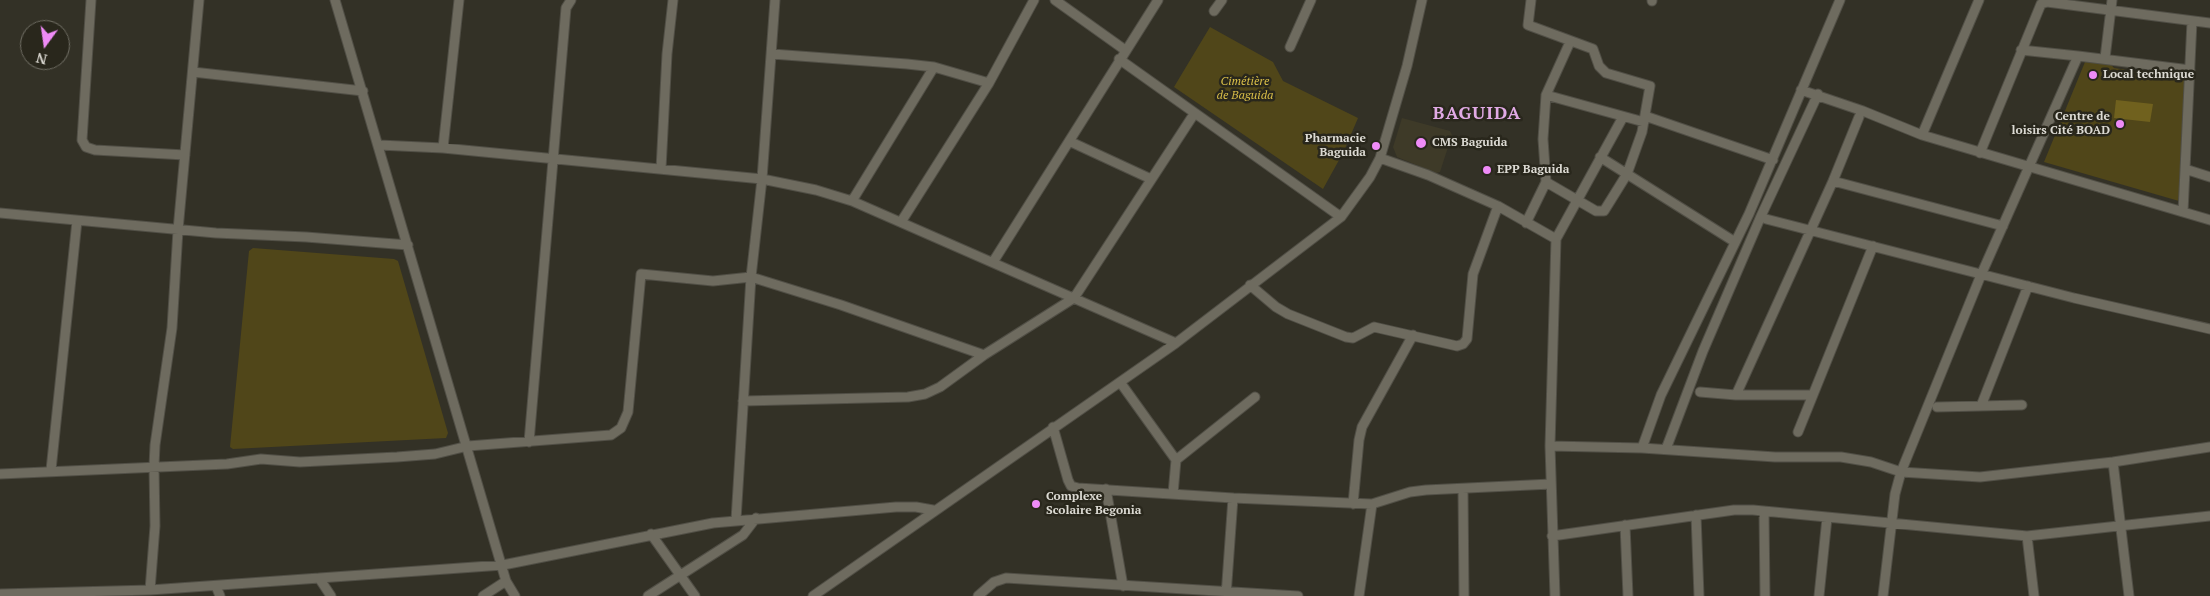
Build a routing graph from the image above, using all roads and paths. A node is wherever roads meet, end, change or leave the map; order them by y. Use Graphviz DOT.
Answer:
graph roads {
  1 [pos="92,0"];
  2 [pos="199,0"];
  3 [pos="334,0"];
  4 [pos="460,0"];
  5 [pos="571,0"];
  6 [pos="673,0"];
  7 [pos="775,0"];
  8 [pos="1034,0"];
  9 [pos="1055,0"];
  10 [pos="1158,0"];
  11 [pos="1222,0"];
  12 [pos="1312,0"];
  13 [pos="1422,0"];
  14 [pos="1531,0"];
  15 [pos="1840,0"];
  16 [pos="1979,0"];
  17 [pos="2112,0"];
  18 [pos="2111,10"];
  19 [pos="1214,11"];
  20 [pos="2192,21"];
  21 [pos="2210,23"];
  22 [pos="1570,42"];
  23 [pos="1290,47"];
  24 [pos="1125,50"];
  25 [pos="2021,50"];
  26 [pos="772,54"];
  27 [pos="2078,56"];
  28 [pos="2105,58"];
  29 [pos="1119,59"];
  30 [pos="934,68"];
  31 [pos="2190,70"];
  32 [pos="193,72"];
  33 [pos="989,83"];
  34 [pos="1801,90"];
  35 [pos="363,92"];
  36 [pos="1818,94"];
  37 [pos="1546,95"];
  38 [pos="1194,114"];
  39 [pos="1623,117"];
  40 [pos="1859,117"];
  41 [pos="1644,119"];
  42 [pos="1922,135"];
  43 [pos="1070,142"];
  44 [pos="379,145"];
  45 [pos="443,148"];
  46 [pos="1980,153"];
  47 [pos="185,155"];
  48 [pos="1600,156"];
  49 [pos="1380,158"];
  50 [pos="554,159"];
  51 [pos="1773,160"];
  52 [pos="2029,168"];
  53 [pos="661,169"];
  54 [pos="2185,169"];
  55 [pos="1627,174"];
  56 [pos="2210,177"];
  57 [pos="762,179"];
  58 [pos="1151,179"];
  59 [pos="1834,180"];
  60 [pos="1546,182"];
  61 [pos="1576,200"];
  62 [pos="852,201"];
  63 [pos="1498,206"];
  64 [pos="2183,212"];
  65 [pos="0,213"];
  66 [pos="1341,217"];
  67 [pos="1766,219"];
  68 [pos="2210,220"];
  69 [pos="77,221"];
  70 [pos="900,222"];
  71 [pos="1526,223"];
  72 [pos="2003,226"];
  73 [pos="178,230"];
  74 [pos="1811,230"];
  75 [pos="1556,239"];
  76 [pos="1735,242"];
  77 [pos="408,245"];
  78 [pos="1873,246"];
  79 [pos="993,262"];
  80 [pos="1982,274"];
  81 [pos="751,277"];
  82 [pos="1250,285"];
  83 [pos="2028,286"];
  84 [pos="1074,298"];
  85 [pos="2210,329"];
  86 [pos="1413,335"];
  87 [pos="1176,343"];
  88 [pos="984,355"];
  89 [pos="1120,382"];
  90 [pos="1700,392"];
  91 [pos="1736,395"];
  92 [pos="1812,395"];
  93 [pos="1255,397"];
  94 [pos="743,401"];
  95 [pos="2022,405"];
  96 [pos="1981,406"];
  97 [pos="1937,407"];
  98 [pos="1053,427"];
  99 [pos="1798,432"];
  100 [pos="529,442"];
  101 [pos="468,446"];
  102 [pos="1550,446"];
  103 [pos="1642,448"];
  104 [pos="2210,448"];
  105 [pos="1666,449"];
  106 [pos="1176,460"];
  107 [pos="2113,462"];
  108 [pos="154,466"];
  109 [pos="51,470"];
  110 [pos="1901,472"];
  111 [pos="0,474"];
  112 [pos="1551,484"];
  113 [pos="1106,489"];
  114 [pos="1463,489"];
  115 [pos="1173,494"];
  116 [pos="1233,498"];
  117 [pos="1353,504"];
  118 [pos="1372,504"];
  119 [pos="933,510"];
  120 [pos="1764,511"];
  121 [pos="1696,515"];
  122 [pos="2210,516"];
  123 [pos="756,518"];
  124 [pos="1827,518"];
  125 [pos="736,520"];
  126 [pos="1892,524"];
  127 [pos="1625,525"];
  128 [pos="2122,525"];
  129 [pos="651,534"];
  130 [pos="1552,536"];
  131 [pos="2027,536"];
  132 [pos="503,565"];
  133 [pos="679,574"];
  134 [pos="319,578"];
  135 [pos="506,581"];
  136 [pos="216,586"];
  137 [pos="1123,586"];
  138 [pos="150,590"];
  139 [pos="0,594"];
  140 [pos="1227,594"];
  141 [pos="220,596"];
  142 [pos="330,596"];
  143 [pos="484,596"];
  144 [pos="515,596"];
  145 [pos="648,596"];
  146 [pos="695,596"];
  147 [pos="813,596"];
  148 [pos="978,596"];
  149 [pos="1298,596"];
  150 [pos="1359,596"];
  151 [pos="1464,596"];
  152 [pos="1555,596"];
  153 [pos="1628,596"];
  154 [pos="1699,596"];
  155 [pos="1765,596"];
  156 [pos="1819,596"];
  157 [pos="1883,596"];
  158 [pos="2034,596"];
  159 [pos="2129,596"];
  1 -- 47 [label="street"];
  2 -- 32 [label="street"];
  3 -- 35 [label="street"];
  4 -- 45 [label="street"];
  5 -- 50 [label="street"];
  6 -- 53 [label="street"];
  7 -- 26 [label="street"];
  8 -- 33 [label="street"];
  9 -- 24 [label="street"];
  10 -- 24 [label="street"];
  11 -- 19 [label="street"];
  12 -- 23 [label="street"];
  13 -- 49 [label="street"];
  14 -- 22 [label="street"];
  15 -- 34 [label="street"];
  16 -- 42 [label="street"];
  17 -- 18 [label="street"];
  18 -- 20 [label="street"];
  18 -- 25 [label="street"];
  18 -- 28 [label="street"];
  20 -- 21 [label="street"];
  20 -- 31 [label="street"];
  22 -- 37 [label="street"];
  22 -- 41 [label="street"];
  24 -- 29 [label="street"];
  25 -- 27 [label="street"];
  25 -- 46 [label="street"];
  26 -- 30 [label="street"];
  26 -- 57 [label="street"];
  27 -- 28 [label="street"];
  27 -- 52 [label="street"];
  28 -- 31 [label="street"];
  29 -- 38 [label="street"];
  29 -- 43 [label="street"];
  30 -- 33 [label="street"];
  30 -- 62 [label="street"];
  31 -- 54 [label="street"];
  32 -- 35 [label="street"];
  32 -- 47 [label="street"];
  33 -- 70 [label="street"];
  34 -- 36 [label="street"];
  34 -- 51 [label="street"];
  35 -- 44 [label="street"];
  36 -- 42 [label="street"];
  36 -- 105 [label="street"];
  37 -- 39 [label="street"];
  37 -- 60 [label="street"];
  38 -- 58 [label="street"];
  38 -- 66 [label="street"];
  39 -- 41 [label="street"];
  39 -- 48 [label="street"];
  40 -- 59 [label="street"];
  41 -- 51 [label="street"];
  41 -- 55 [label="street"];
  42 -- 46 [label="street"];
  43 -- 58 [label="street"];
  43 -- 79 [label="street"];
  44 -- 45 [label="street"];
  44 -- 77 [label="street"];
  45 -- 50 [label="street"];
  46 -- 52 [label="street"];
  47 -- 73 [label="street"];
  48 -- 55 [label="street"];
  48 -- 61 [label="street"];
  49 -- 63 [label="street"];
  49 -- 66 [label="street"];
  50 -- 53 [label="street"];
  50 -- 100 [label="street"];
  51 -- 76 [label="street"];
  52 -- 64 [label="street"];
  52 -- 72 [label="street"];
  53 -- 57 [label="street"];
  54 -- 56 [label="street"];
  54 -- 64 [label="street"];
  55 -- 61 [label="street"];
  55 -- 76 [label="street"];
  57 -- 62 [label="street"];
  57 -- 81 [label="street"];
  58 -- 84 [label="street"];
  59 -- 72 [label="street"];
  59 -- 74 [label="street"];
  60 -- 61 [label="street"];
  60 -- 71 [label="street"];
  61 -- 75 [label="street"];
  62 -- 70 [label="street"];
  63 -- 71 [label="street"];
  63 -- 86 [label="street"];
  64 -- 68 [label="street"];
  65 -- 69 [label="street"];
  66 -- 82 [label="street"];
  67 -- 74 [label="street"];
  69 -- 73 [label="street"];
  69 -- 109 [label="street"];
  70 -- 79 [label="street"];
  71 -- 75 [label="street"];
  72 -- 80 [label="street"];
  73 -- 77 [label="street"];
  73 -- 108 [label="street"];
  74 -- 78 [label="street"];
  74 -- 91 [label="street"];
  75 -- 102 [label="street"];
  76 -- 103 [label="street"];
  77 -- 101 [label="street"];
  78 -- 80 [label="street"];
  78 -- 92 [label="street"];
  79 -- 84 [label="street"];
  80 -- 83 [label="street"];
  80 -- 110 [label="street"];
  81 -- 88 [label="street"];
  81 -- 94 [label="street"];
  81 -- 100 [label="street"];
  82 -- 86 [label="street"];
  82 -- 87 [label="street"];
  83 -- 85 [label="street"];
  83 -- 96 [label="street"];
  84 -- 87 [label="street"];
  84 -- 88 [label="street"];
  86 -- 117 [label="street"];
  87 -- 89 [label="street"];
  88 -- 94 [label="street"];
  89 -- 98 [label="street"];
  89 -- 106 [label="street"];
  90 -- 91 [label="street"];
  91 -- 92 [label="street"];
  92 -- 99 [label="street"];
  93 -- 106 [label="street"];
  94 -- 125 [label="street"];
  95 -- 96 [label="street"];
  96 -- 97 [label="street"];
  98 -- 113 [label="street"];
  98 -- 119 [label="street"];
  100 -- 101 [label="street"];
  101 -- 108 [label="street"];
  101 -- 132 [label="street"];
  102 -- 103 [label="street"];
  102 -- 112 [label="street"];
  103 -- 105 [label="street"];
  104 -- 107 [label="street"];
  105 -- 110 [label="street"];
  106 -- 115 [label="street"];
  107 -- 110 [label="street"];
  107 -- 128 [label="street"];
  108 -- 109 [label="street"];
  108 -- 138 [label="street"];
  109 -- 111 [label="street"];
  110 -- 126 [label="street"];
  112 -- 114 [label="street"];
  112 -- 130 [label="street"];
  113 -- 115 [label="street"];
  113 -- 137 [label="street"];
  114 -- 118 [label="street"];
  114 -- 151 [label="street"];
  115 -- 116 [label="street"];
  116 -- 117 [label="street"];
  116 -- 140 [label="street"];
  117 -- 118 [label="street"];
  118 -- 150 [label="street"];
  119 -- 123 [label="street"];
  119 -- 147 [label="street"];
  120 -- 121 [label="street"];
  120 -- 124 [label="street"];
  120 -- 155 [label="street"];
  121 -- 127 [label="street"];
  121 -- 154 [label="street"];
  122 -- 128 [label="street"];
  123 -- 125 [label="street"];
  123 -- 133 [label="street"];
  124 -- 126 [label="street"];
  124 -- 156 [label="street"];
  125 -- 129 [label="street"];
  126 -- 131 [label="street"];
  126 -- 157 [label="street"];
  127 -- 130 [label="street"];
  127 -- 153 [label="street"];
  128 -- 131 [label="street"];
  128 -- 159 [label="street"];
  129 -- 132 [label="street"];
  129 -- 133 [label="street"];
  130 -- 152 [label="street"];
  131 -- 158 [label="street"];
  132 -- 134 [label="street"];
  132 -- 135 [label="street"];
  133 -- 145 [label="street"];
  133 -- 146 [label="street"];
  134 -- 136 [label="street"];
  134 -- 142 [label="street"];
  135 -- 143 [label="street"];
  135 -- 144 [label="street"];
  136 -- 138 [label="street"];
  136 -- 141 [label="street"];
  137 -- 140 [label="street"];
  137 -- 148 [label="street"];
  138 -- 139 [label="street"];
  140 -- 149 [label="street"];
}
